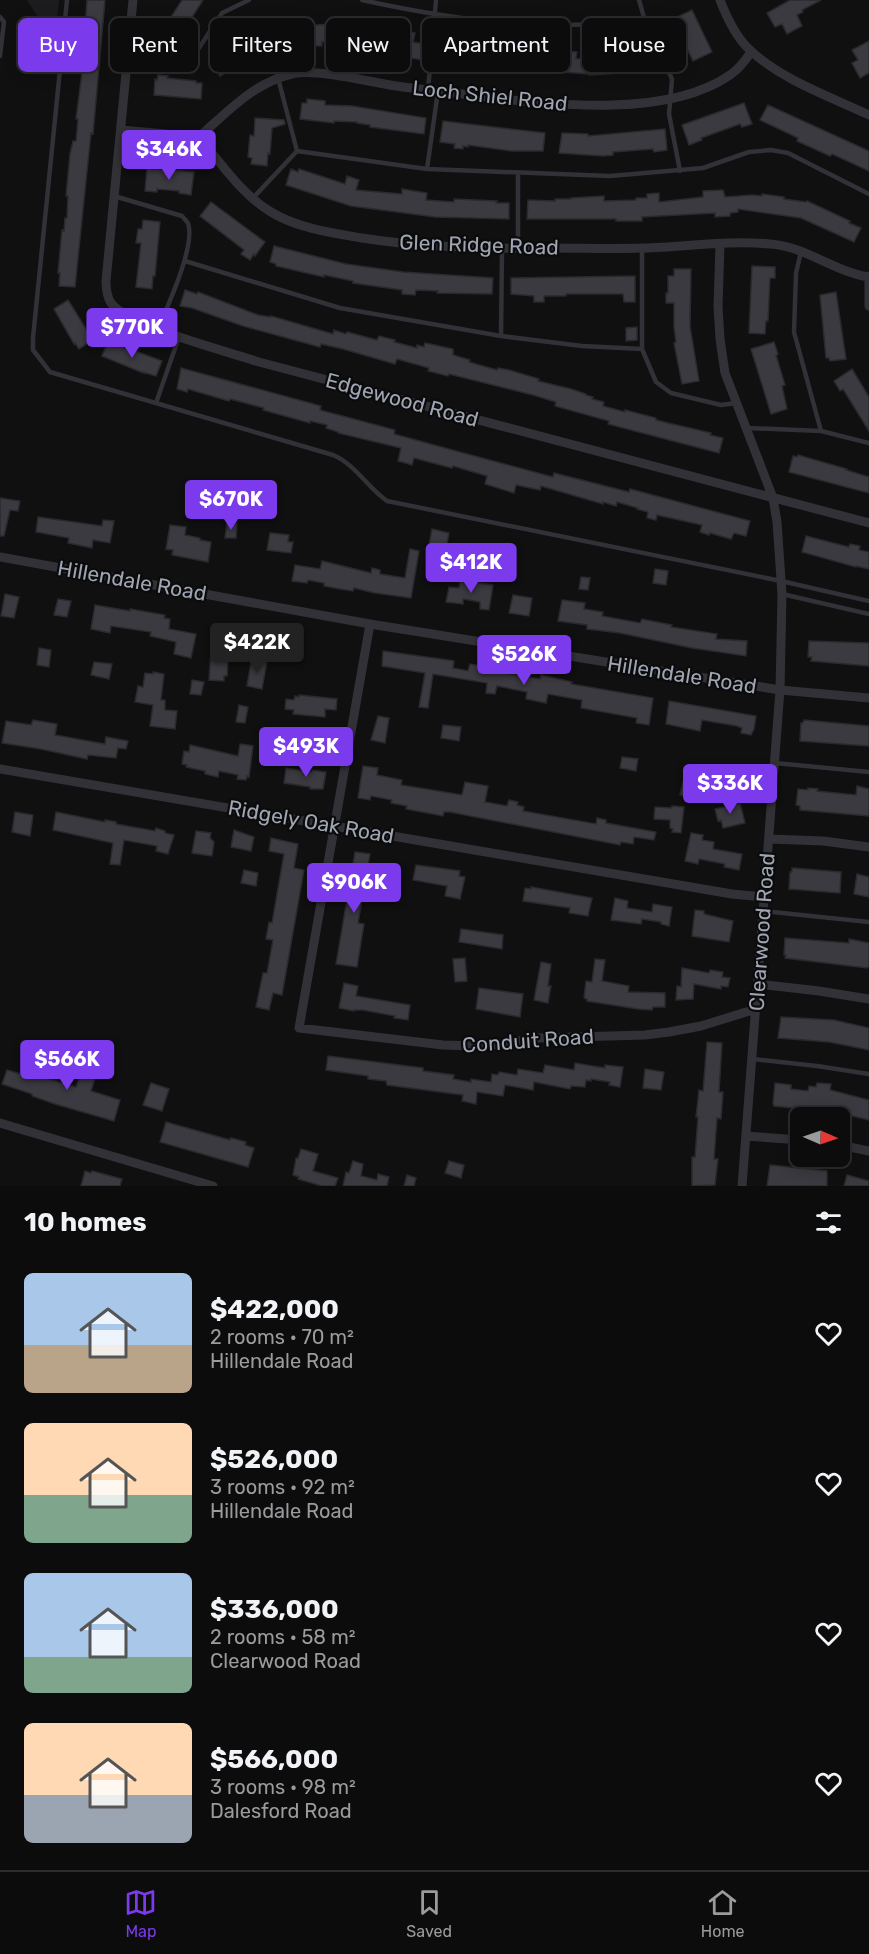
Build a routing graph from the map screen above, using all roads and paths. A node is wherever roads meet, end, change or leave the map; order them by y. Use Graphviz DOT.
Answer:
graph roads {
  1 [pos="67,0"];
  2 [pos="133,0"];
  3 [pos="249,0"];
  4 [pos="362,0"];
  5 [pos="436,0"];
  6 [pos="639,0"];
  7 [pos="720,0"];
  8 [pos="435,14"];
  9 [pos="0,17"];
  10 [pos="131,18"];
  11 [pos="644,18"];
  12 [pos="582,24"];
  13 [pos="198,49"];
  14 [pos="751,52"];
  15 [pos="0,56"];
  16 [pos="126,72"];
  17 [pos="669,72"];
  18 [pos="278,78"];
  19 [pos="433,91"];
  20 [pos="671,98"];
  21 [pos="869,115"];
  22 [pos="121,130"];
  23 [pos="199,137"];
  24 [pos="297,151"];
  25 [pos="427,170"];
  26 [pos="680,171"];
  27 [pos="518,174"];
  28 [pos="869,194"];
  29 [pos="114,196"];
  30 [pos="252,199"];
  31 [pos="720,244"];
  32 [pos="502,248"];
  33 [pos="642,248"];
  34 [pos="518,249"];
  35 [pos="801,252"];
  36 [pos="185,261"];
  37 [pos="869,276"];
  38 [pos="869,306"];
  39 [pos="158,329"];
  40 [pos="501,336"];
  41 [pos="179,337"];
  42 [pos="642,349"];
  43 [pos="156,403"];
  44 [pos="736,403"];
  45 [pos="745,428"];
  46 [pos="821,431"];
  47 [pos="869,443"];
  48 [pos="773,498"];
  49 [pos="869,523"];
  50 [pos="0,557"];
  51 [pos="781,581"];
  52 [pos="782,594"];
  53 [pos="869,601"];
  54 [pos="869,614"];
  55 [pos="370,624"];
  56 [pos="780,690"];
  57 [pos="869,698"];
  58 [pos="775,763"];
  59 [pos="0,769"];
  60 [pos="869,772"];
  61 [pos="334,826"];
  62 [pos="769,839"];
  63 [pos="869,847"];
  64 [pos="764,897"];
  65 [pos="763,911"];
  66 [pos="869,922"];
  67 [pos="758,984"];
  68 [pos="869,999"];
  69 [pos="756,1009"];
  70 [pos="752,1059"];
  71 [pos="869,1074"];
  72 [pos="0,1122"];
  73 [pos="746,1136"];
  74 [pos="790,1139"];
  75 [pos="850,1147"];
  76 [pos="869,1151"];
  77 [pos="213,1186"];
  78 [pos="742,1186"];
  1 -- 43 [label="lane"];
  2 -- 10 [label="street, Edgewood Road"];
  3 -- 13 [label="lane"];
  4 -- 8 [label="lane"];
  5 -- 8 [label="lane"];
  6 -- 11 [label="lane"];
  7 -- 14 [label="street"];
  8 -- 12 [label="lane"];
  8 -- 19 [label="lane"];
  9 -- 15 [label="lane"];
  14 -- 20 [label="street, Loch Shiel Road"];
  14 -- 21 [label="street"];
  16 -- 22 [label="street, Edgewood Road"];
  17 -- 20 [label="lane"];
  18 -- 19 [label="street, Loch Shiel Road"];
  18 -- 23 [label="street, Loch Shiel Road"];
  18 -- 24 [label="lane"];
  19 -- 20 [label="street, Loch Shiel Road"];
  19 -- 25 [label="lane"];
  20 -- 26 [label="lane"];
  22 -- 23 [label="street"];
  22 -- 29 [label="street, Edgewood Road"];
  23 -- 30 [label="street, Glen Ridge Road"];
  24 -- 25 [label="lane"];
  24 -- 30 [label="lane"];
  25 -- 27 [label="lane"];
  26 -- 27 [label="lane"];
  26 -- 28 [label="lane"];
  27 -- 34 [label="lane"];
  29 -- 36 [label="lane"];
  29 -- 39 [label="street, Edgewood Road"];
  30 -- 32 [label="street, Glen Ridge Road"];
  31 -- 33 [label="street, Glen Ridge Road"];
  31 -- 35 [label="street, Glen Ridge Road"];
  31 -- 44 [label="street, Clearwood Road"];
  32 -- 34 [label="street, Glen Ridge Road"];
  32 -- 40 [label="lane"];
  33 -- 34 [label="street, Glen Ridge Road"];
  33 -- 42 [label="lane"];
  35 -- 37 [label="street, Glen Ridge Road"];
  35 -- 46 [label="lane"];
  36 -- 39 [label="lane"];
  36 -- 40 [label="lane"];
  37 -- 38 [label="street"];
  39 -- 41 [label="street, Edgewood Road"];
  40 -- 42 [label="lane"];
  41 -- 43 [label="lane"];
  41 -- 48 [label="street, Edgewood Road"];
  42 -- 44 [label="lane"];
  43 -- 51 [label="lane"];
  44 -- 45 [label="street, Clearwood Road"];
  45 -- 46 [label="lane"];
  45 -- 48 [label="street, Clearwood Road"];
  46 -- 47 [label="lane"];
  48 -- 49 [label="street, Edgewood Road"];
  48 -- 51 [label="street, Clearwood Road"];
  50 -- 55 [label="street, Hillendale Road"];
  51 -- 52 [label="street, Clearwood Road"];
  51 -- 53 [label="lane"];
  52 -- 54 [label="lane"];
  52 -- 56 [label="street, Clearwood Road"];
  55 -- 56 [label="street, Hillendale Road"];
  55 -- 61 [label="street"];
  56 -- 57 [label="street, Hillendale Road"];
  56 -- 58 [label="street, Clearwood Road"];
  58 -- 60 [label="lane"];
  58 -- 62 [label="street, Clearwood Road"];
  59 -- 61 [label="street, Ridgely Oak Road"];
  61 -- 64 [label="street, Ridgely Oak Road"];
  61 -- 69 [label="street, Conduit Road"];
  62 -- 63 [label="street"];
  62 -- 64 [label="street, Clearwood Road"];
  64 -- 65 [label="street, Clearwood Road"];
  65 -- 66 [label="lane"];
  65 -- 67 [label="street, Clearwood Road"];
  67 -- 68 [label="street"];
  67 -- 69 [label="street, Clearwood Road"];
  69 -- 70 [label="street, Clearwood Road"];
  70 -- 71 [label="lane"];
  70 -- 73 [label="street, Clearwood Road"];
  72 -- 77 [label="street"];
  73 -- 74 [label="street"];
  73 -- 78 [label="street, Clearwood Road"];
  75 -- 76 [label="street"];
}
